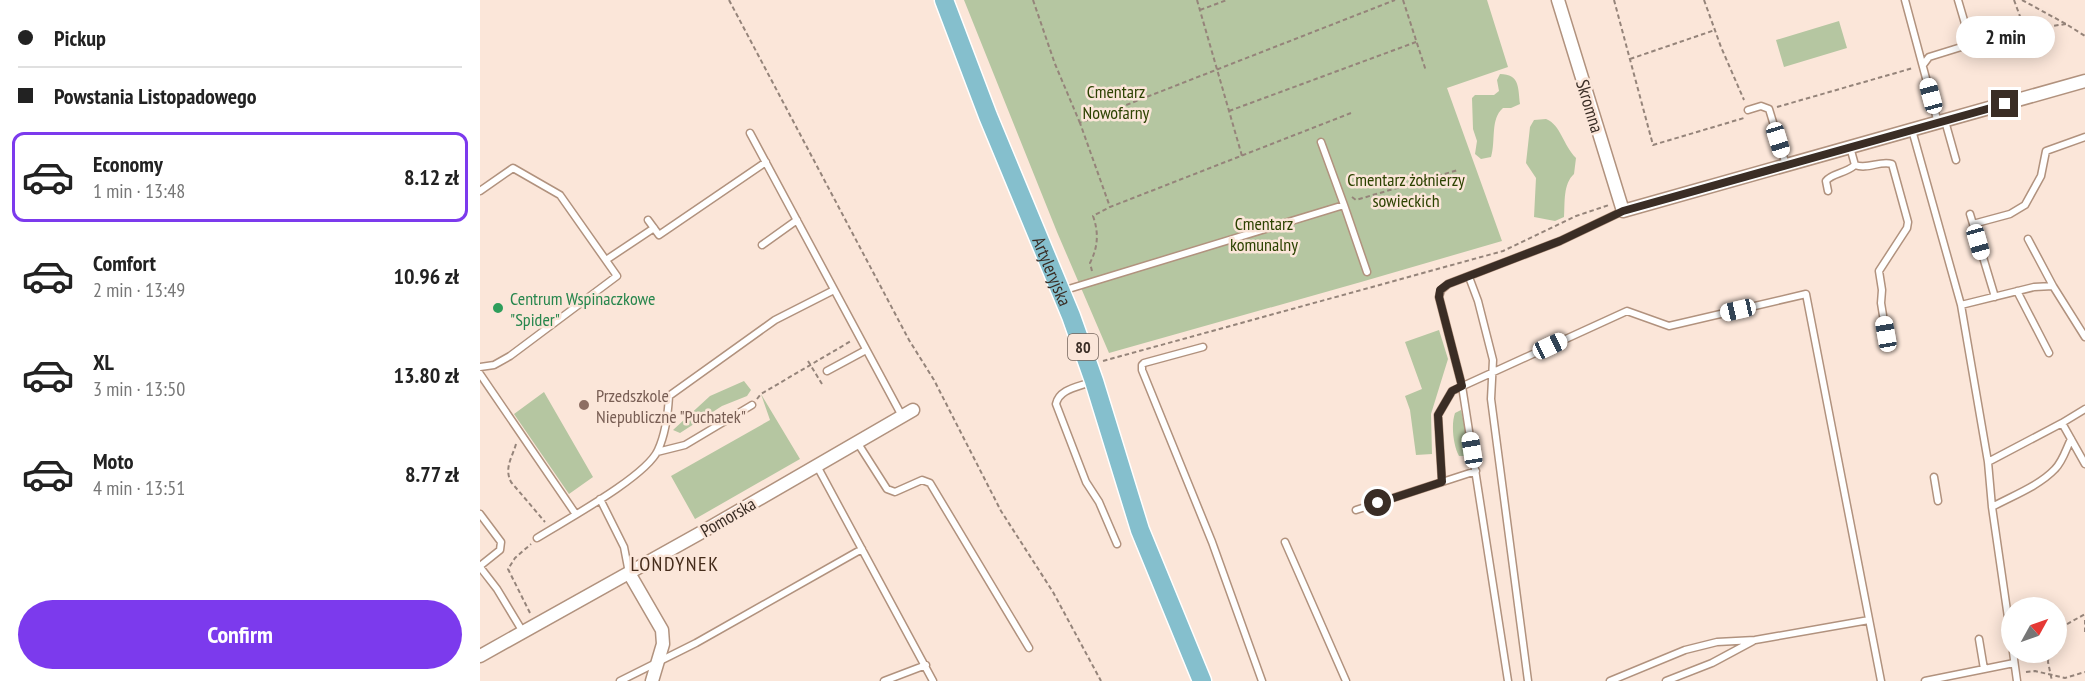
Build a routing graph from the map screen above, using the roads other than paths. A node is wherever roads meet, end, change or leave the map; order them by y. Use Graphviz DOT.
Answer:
graph roads {
  1 [pos="942,0"];
  2 [pos="1558,0"];
  3 [pos="1905,0"];
  4 [pos="1958,0"];
  5 [pos="1923,65"];
  6 [pos="2085,81"];
  7 [pos="1748,110"];
  8 [pos="1942,122"];
  9 [pos="1912,130"];
  10 [pos="750,133"];
  11 [pos="2085,137"];
  12 [pos="1321,142"];
  13 [pos="1850,147"];
  14 [pos="1956,160"];
  15 [pos="766,162"];
  16 [pos="1786,165"];
  17 [pos="1855,165"];
  18 [pos="480,191"];
  19 [pos="1828,191"];
  20 [pos="1343,203"];
  21 [pos="1623,211"];
  22 [pos="1970,214"];
  23 [pos="648,220"];
  24 [pos="797,220"];
  25 [pos="1973,224"];
  26 [pos="654,228"];
  27 [pos="2028,239"];
  28 [pos="762,245"];
  29 [pos="606,260"];
  30 [pos="1367,272"];
  31 [pos="1469,277"];
  32 [pos="2053,286"];
  33 [pos="834,290"];
  34 [pos="1061,291"];
  35 [pos="2017,291"];
  36 [pos="1995,297"];
  37 [pos="1961,305"];
  38 [pos="1886,334"];
  39 [pos="2085,337"];
  40 [pos="1203,347"];
  41 [pos="866,350"];
  42 [pos="2049,353"];
  43 [pos="480,367"];
  44 [pos="827,371"];
  45 [pos="1493,373"];
  46 [pos="480,374"];
  47 [pos="1094,381"];
  48 [pos="1462,386"];
  49 [pos="752,405"];
  50 [pos="2085,409"];
  51 [pos="907,413"];
  52 [pos="2062,423"];
  53 [pos="2071,439"];
  54 [pos="857,442"];
  55 [pos="657,452"];
  56 [pos="1988,462"];
  57 [pos="2085,464"];
  58 [pos="816,466"];
  59 [pos="1476,471"];
  60 [pos="1934,477"];
  61 [pos="1442,482"];
  62 [pos="600,499"];
  63 [pos="1938,501"];
  64 [pos="1992,507"];
  65 [pos="1356,510"];
  66 [pos="575,513"];
  67 [pos="480,514"];
  68 [pos="537,538"];
  69 [pos="1285,542"];
  70 [pos="1117,544"];
  71 [pos="862,549"];
  72 [pos="480,567"];
  73 [pos="629,573"];
  74 [pos="2005,597"];
  75 [pos="1869,620"];
  76 [pos="523,632"];
  77 [pos="1978,639"];
  78 [pos="1755,640"];
  79 [pos="1029,648"];
  80 [pos="480,656"];
  81 [pos="659,662"];
  82 [pos="2014,663"];
  83 [pos="926,665"];
  84 [pos="1984,669"];
  85 [pos="620,681"];
  86 [pos="652,681"];
  87 [pos="884,681"];
  88 [pos="933,681"];
  89 [pos="1202,681"];
  90 [pos="1262,681"];
  91 [pos="1346,681"];
  92 [pos="1508,681"];
  93 [pos="1528,681"];
  94 [pos="1610,681"];
  95 [pos="1666,681"];
  96 [pos="1881,681"];
  97 [pos="1925,681"];
  98 [pos="2017,681"];
  1 -- 34 [label="main road, Artyleryjska / 80"];
  2 -- 21 [label="street, Skromna"];
  3 -- 5 [label="lane"];
  4 -- 5 [label="lane"];
  5 -- 8 [label="lane"];
  6 -- 8 [label="street"];
  7 -- 16 [label="lane"];
  8 -- 9 [label="street"];
  8 -- 14 [label="lane"];
  9 -- 13 [label="street"];
  9 -- 37 [label="lane"];
  10 -- 15 [label="lane"];
  11 -- 25 [label="lane"];
  12 -- 20 [label="lane"];
  13 -- 16 [label="street"];
  13 -- 17 [label="lane"];
  15 -- 24 [label="lane"];
  15 -- 26 [label="lane"];
  16 -- 21 [label="street"];
  17 -- 19 [label="lane"];
  17 -- 38 [label="lane"];
  18 -- 29 [label="lane"];
  20 -- 30 [label="lane"];
  20 -- 34 [label="lane"];
  21 -- 31 [label="lane"];
  22 -- 25 [label="lane"];
  23 -- 26 [label="lane"];
  24 -- 28 [label="lane"];
  24 -- 33 [label="lane"];
  25 -- 36 [label="lane"];
  26 -- 29 [label="lane"];
  27 -- 32 [label="lane"];
  29 -- 43 [label="lane"];
  31 -- 45 [label="lane"];
  31 -- 48 [label="lane"];
  32 -- 35 [label="lane"];
  32 -- 39 [label="lane"];
  33 -- 41 [label="lane"];
  33 -- 55 [label="lane"];
  34 -- 47 [label="main road, Artyleryjska / 80"];
  35 -- 36 [label="lane"];
  35 -- 42 [label="lane"];
  36 -- 37 [label="lane"];
  37 -- 56 [label="lane"];
  40 -- 90 [label="lane"];
  41 -- 44 [label="lane"];
  41 -- 51 [label="lane"];
  45 -- 48 [label="lane"];
  45 -- 75 [label="lane"];
  45 -- 93 [label="lane"];
  46 -- 66 [label="lane"];
  47 -- 70 [label="lane"];
  47 -- 89 [label="main road, Artyleryjska / 80"];
  48 -- 59 [label="lane"];
  48 -- 61 [label="lane"];
  49 -- 55 [label="lane"];
  50 -- 52 [label="lane"];
  51 -- 54 [label="street, Pomorska"];
  52 -- 53 [label="lane"];
  52 -- 56 [label="lane"];
  53 -- 57 [label="lane"];
  53 -- 64 [label="lane"];
  54 -- 58 [label="street, Pomorska"];
  54 -- 79 [label="lane"];
  55 -- 62 [label="lane"];
  56 -- 64 [label="lane"];
  58 -- 71 [label="lane"];
  58 -- 73 [label="street, Pomorska"];
  59 -- 61 [label="lane"];
  59 -- 92 [label="lane"];
  60 -- 63 [label="lane"];
  61 -- 65 [label="lane"];
  62 -- 66 [label="lane"];
  62 -- 73 [label="lane"];
  64 -- 74 [label="lane"];
  66 -- 68 [label="lane"];
  67 -- 72 [label="lane"];
  69 -- 91 [label="lane"];
  71 -- 81 [label="lane"];
  71 -- 83 [label="lane"];
  72 -- 76 [label="lane"];
  73 -- 76 [label="street, Pomorska"];
  73 -- 81 [label="street"];
  75 -- 78 [label="lane"];
  75 -- 96 [label="lane"];
  76 -- 80 [label="street, Pomorska"];
  77 -- 84 [label="lane"];
  78 -- 94 [label="lane"];
  78 -- 95 [label="lane"];
  81 -- 85 [label="lane"];
  81 -- 86 [label="street"];
  82 -- 84 [label="lane"];
  82 -- 98 [label="lane"];
  83 -- 87 [label="lane"];
  83 -- 88 [label="lane"];
  84 -- 97 [label="lane"];
}
